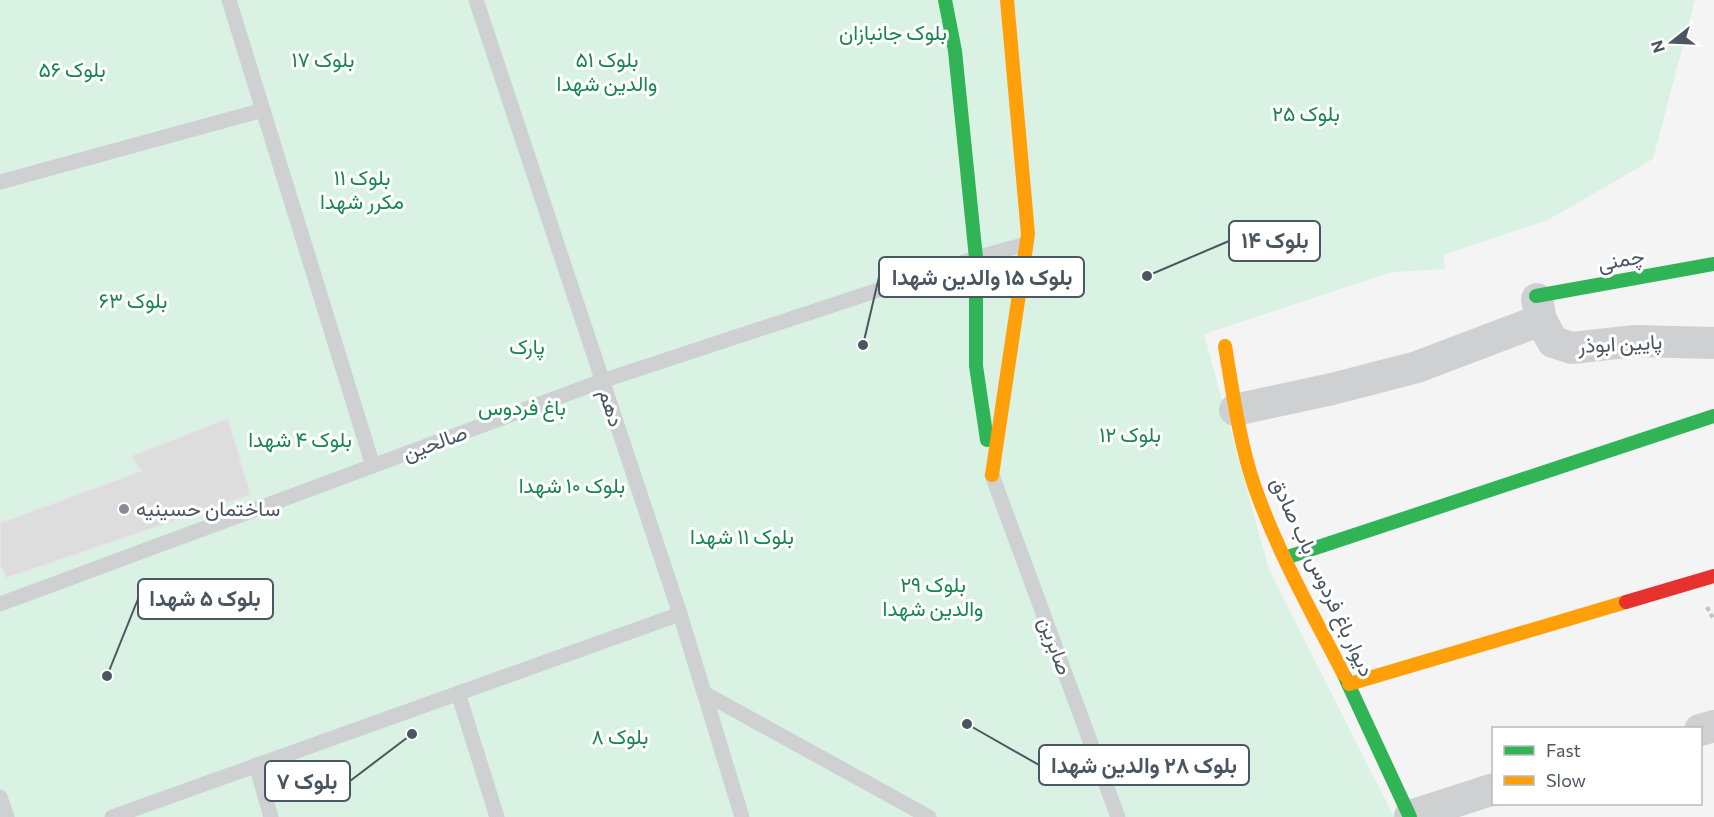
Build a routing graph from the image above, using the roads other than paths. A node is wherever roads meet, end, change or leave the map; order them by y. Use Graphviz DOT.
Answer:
graph roads {
  1 [pos="229,0"];
  2 [pos="476,0"];
  3 [pos="945,0"];
  4 [pos="1007,0"];
  5 [pos="263,110"];
  6 [pos="0,182"];
  7 [pos="1026,244"];
  8 [pos="976,258"];
  9 [pos="1714,264"];
  10 [pos="1537,300"];
  11 [pos="1714,343"];
  12 [pos="1225,346"];
  13 [pos="602,381"];
  14 [pos="1235,410"];
  15 [pos="1714,416"];
  16 [pos="373,466"];
  17 [pos="992,475"];
  18 [pos="1285,558"];
  19 [pos="1714,576"];
  20 [pos="0,603"];
  21 [pos="680,614"];
  22 [pos="1349,684"];
  23 [pos="458,693"];
  24 [pos="704,693"];
  25 [pos="256,765"];
  26 [pos="1492,790"];
  27 [pos="0,797"];
  28 [pos="7,817"];
  29 [pos="112,817"];
  30 [pos="271,817"];
  31 [pos="497,817"];
  32 [pos="742,817"];
  33 [pos="929,817"];
  34 [pos="1118,817"];
  35 [pos="1410,817"];
  1 -- 5 [label="lane"];
  2 -- 13 [label="lane, دهم"];
  3 -- 8 [label="street"];
  4 -- 7 [label="street"];
  5 -- 6 [label="lane"];
  5 -- 16 [label="lane"];
  7 -- 8 [label="lane, صالحین"];
  7 -- 17 [label="street"];
  8 -- 13 [label="lane, صالحین"];
  8 -- 17 [label="street"];
  9 -- 10 [label="street, چمنی"];
  10 -- 11 [label="street, پایین ابوذر"];
  10 -- 14 [label="street"];
  12 -- 14 [label="street, دیوار باغ فردوس باب صادق"];
  13 -- 16 [label="lane, صالحین"];
  13 -- 21 [label="lane, دهم"];
  14 -- 18 [label="street, دیوار باغ فردوس باب صادق"];
  15 -- 18 [label="street"];
  16 -- 20 [label="lane, صالحین"];
  17 -- 34 [label="lane, صابرین"];
  18 -- 22 [label="street, دیوار باغ فردوس باب صادق"];
  19 -- 22 [label="street"];
  21 -- 23 [label="lane"];
  21 -- 24 [label="lane, دهم"];
  22 -- 35 [label="street, دیوار باغ فردوس باب صادق"];
  23 -- 25 [label="lane"];
  23 -- 31 [label="lane"];
  24 -- 32 [label="lane, دهم"];
  24 -- 33 [label="lane"];
  25 -- 29 [label="lane"];
  25 -- 30 [label="lane"];
  26 -- 35 [label="street"];
  27 -- 28 [label="lane"];
}
